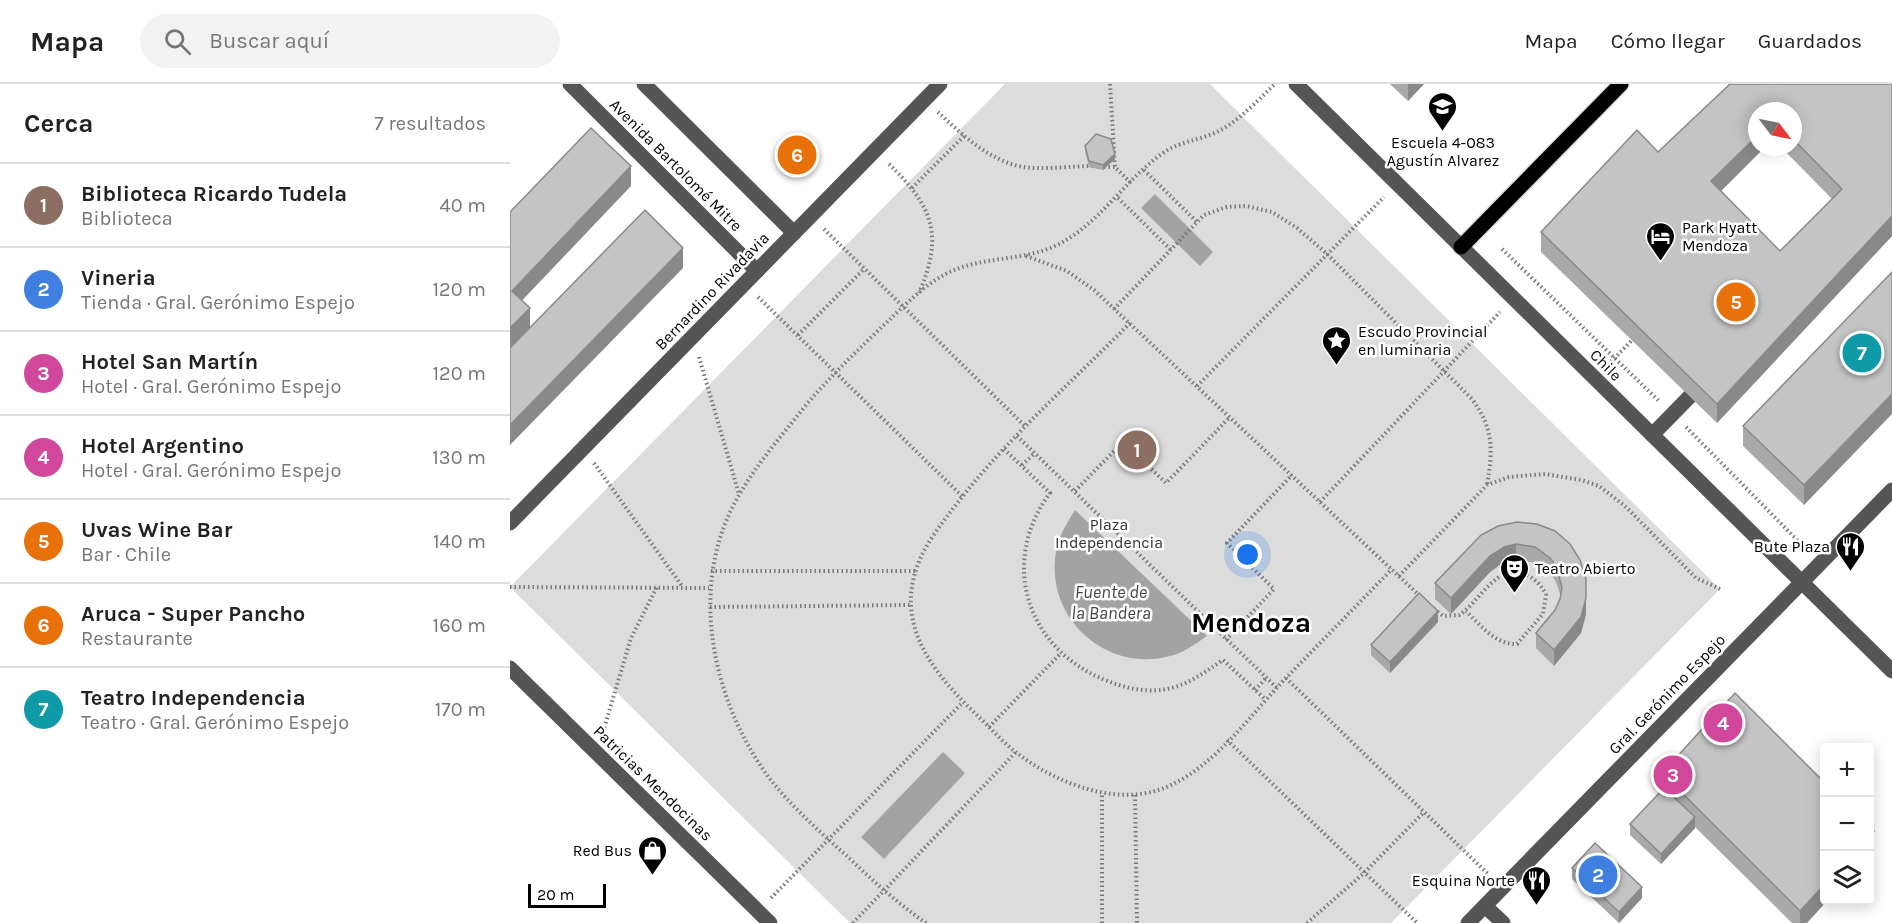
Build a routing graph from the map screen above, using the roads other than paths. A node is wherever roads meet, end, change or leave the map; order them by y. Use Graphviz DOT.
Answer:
graph roads {
  1 [pos="570,84"];
  2 [pos="644,84"];
  3 [pos="940,84"];
  4 [pos="1296,84"];
  5 [pos="1621,84"];
  6 [pos="794,233"];
  7 [pos="1461,247"];
  8 [pos="757,271"];
  9 [pos="1713,372"];
  10 [pos="1652,435"];
  11 [pos="1892,490"];
  12 [pos="510,523"];
  13 [pos="1802,582"];
  14 [pos="510,668"];
  15 [pos="1892,671"];
  16 [pos="1485,906"];
  17 [pos="770,923"];
  18 [pos="1468,923"];
  19 [pos="1503,923"];
  1 -- 8 [label="street, Avenida Bartolomé Mitre"];
  2 -- 6 [label="street"];
  3 -- 6 [label="street, Bernardino Rivadavia"];
  4 -- 7 [label="street, Chile"];
  5 -- 7 [label="main road"];
  6 -- 8 [label="street, Bernardino Rivadavia"];
  7 -- 10 [label="street, Chile"];
  8 -- 12 [label="street, Bernardino Rivadavia"];
  9 -- 10 [label="street"];
  10 -- 13 [label="street, Chile"];
  11 -- 13 [label="street, Gral. Gerónimo Espejo"];
  13 -- 15 [label="street, Chile"];
  13 -- 16 [label="street, Gral. Gerónimo Espejo"];
  14 -- 17 [label="street, Patricias Mendocinas"];
  16 -- 18 [label="street, Gral. Gerónimo Espejo"];
  16 -- 19 [label="street"];
}
